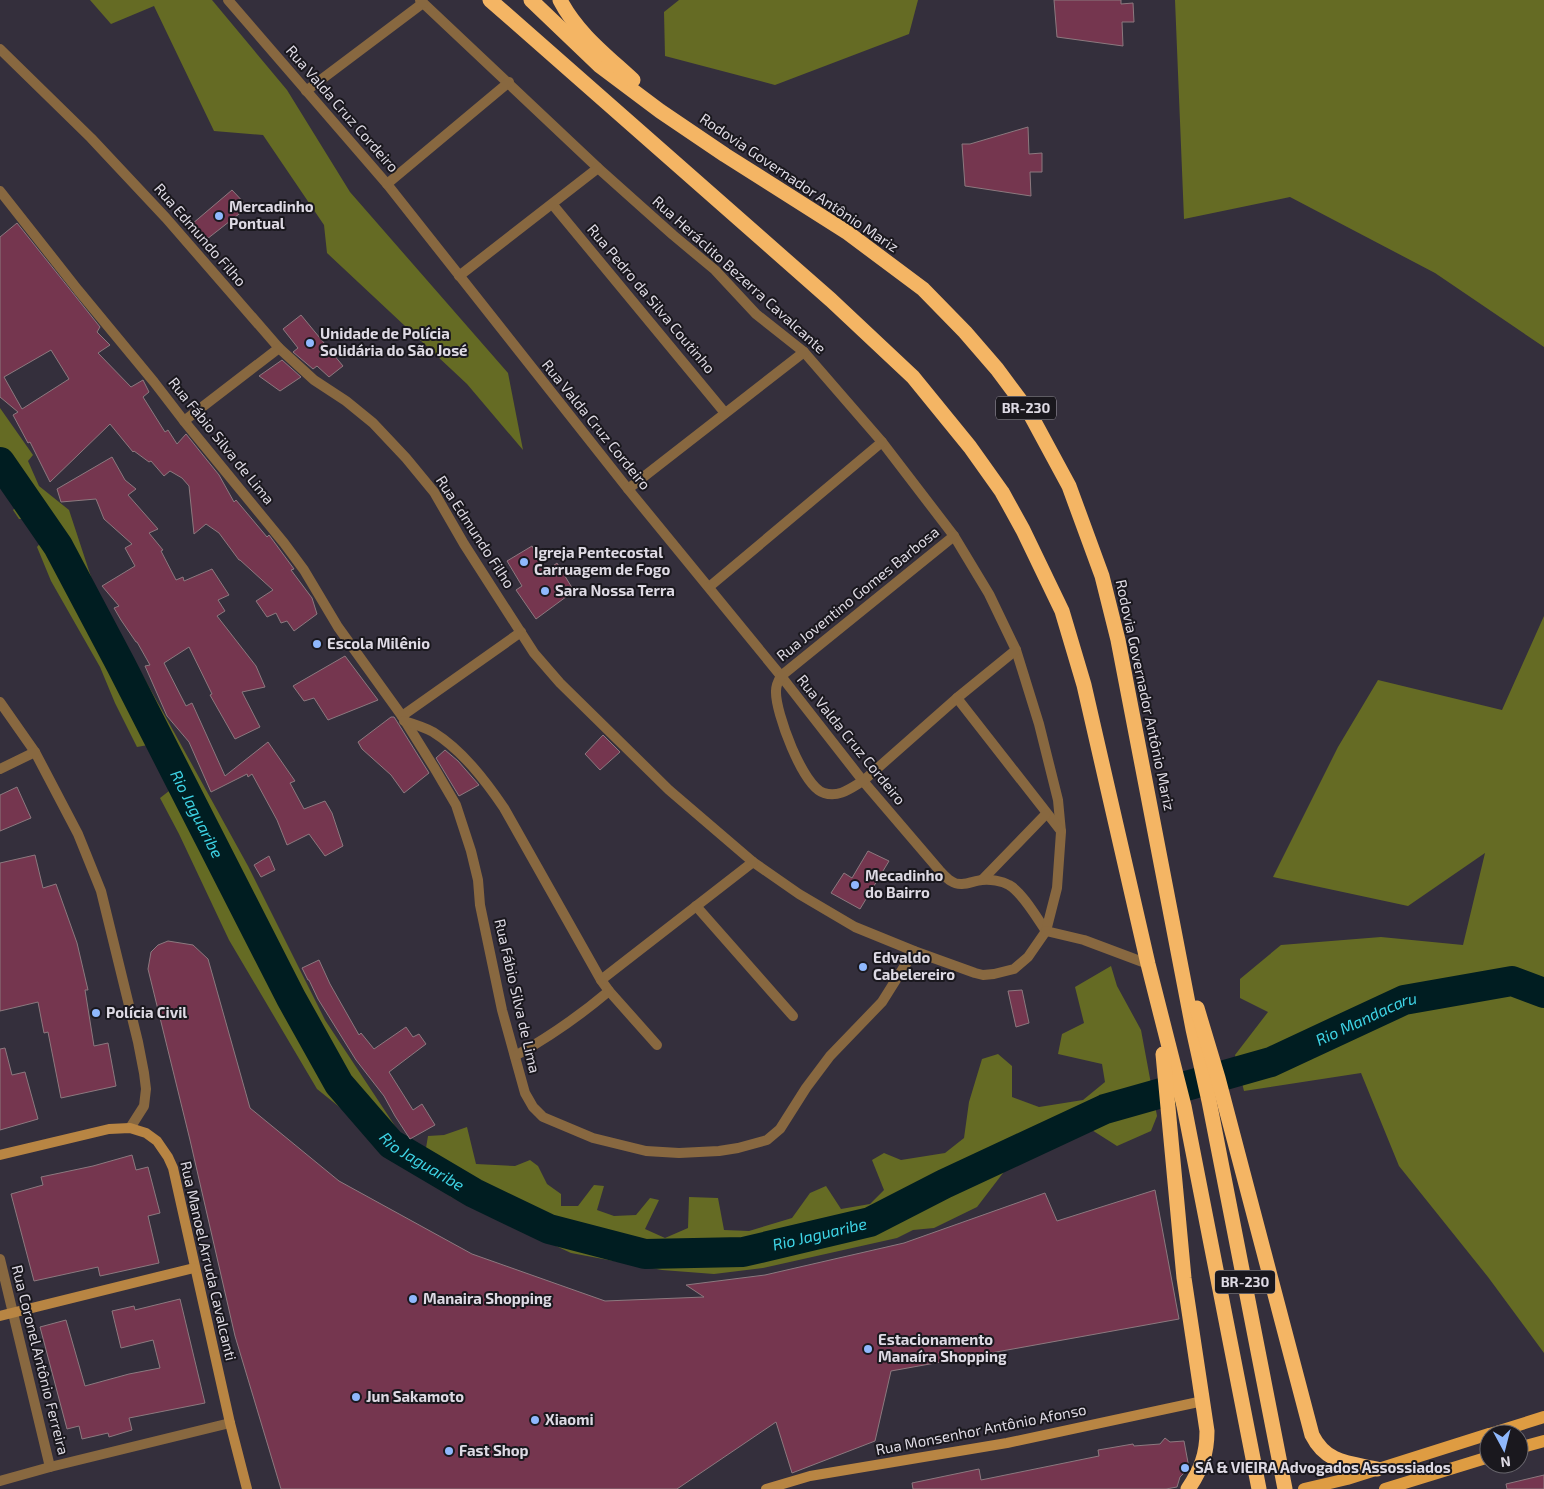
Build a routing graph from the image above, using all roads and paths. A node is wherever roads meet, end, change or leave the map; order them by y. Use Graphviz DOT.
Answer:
graph roads {
  1 [pos="228,0"];
  2 [pos="490,0"];
  3 [pos="531,0"];
  4 [pos="560,0"];
  5 [pos="421,1"];
  6 [pos="0,50"];
  7 [pos="509,82"];
  8 [pos="306,91"];
  9 [pos="660,111"];
  10 [pos="598,168"];
  11 [pos="387,184"];
  12 [pos="0,191"];
  13 [pos="553,205"];
  14 [pos="459,276"];
  15 [pos="279,348"];
  16 [pos="804,352"];
  17 [pos="725,413"];
  18 [pos="184,421"];
  19 [pos="882,442"];
  20 [pos="628,489"];
  21 [pos="954,536"];
  22 [pos="709,587"];
  23 [pos="522,632"];
  24 [pos="1016,650"];
  25 [pos="781,676"];
  26 [pos="957,698"];
  27 [pos="0,702"];
  28 [pos="403,718"];
  29 [pos="35,752"];
  30 [pos="0,769"];
  31 [pos="863,781"];
  32 [pos="1046,814"];
  33 [pos="1061,832"];
  34 [pos="753,862"];
  35 [pos="983,880"];
  36 [pos="696,906"];
  37 [pos="1046,931"];
  38 [pos="914,951"];
  39 [pos="1148,964"];
  40 [pos="601,980"];
  41 [pos="609,991"];
  42 [pos="793,1016"];
  43 [pos="1198,1029"];
  44 [pos="1164,1034"];
  45 [pos="657,1044"];
  46 [pos="515,1056"];
  47 [pos="1216,1100"];
  48 [pos="130,1128"];
  49 [pos="0,1154"];
  50 [pos="0,1259"];
  51 [pos="194,1268"];
  52 [pos="13,1313"];
  53 [pos="0,1316"];
  54 [pos="1203,1401"];
  55 [pos="1544,1417"];
  56 [pos="230,1423"];
  57 [pos="1521,1424"];
  58 [pos="1479,1437"];
  59 [pos="1544,1440"];
  60 [pos="1529,1445"];
  61 [pos="1479,1460"];
  62 [pos="50,1467"];
  63 [pos="1377,1469"];
  64 [pos="0,1481"];
  65 [pos="247,1489"];
  66 [pos="766,1489"];
  67 [pos="1188,1489"];
  68 [pos="1259,1489"];
  69 [pos="1285,1489"];
  70 [pos="1304,1489"];
  71 [pos="1385,1489"];
  1 -- 8 [label="street, Rua Valda Cruz Cordeiro"];
  2 -- 39 [label="highway"];
  3 -- 9 [label="highway, Rodovia Governador Antônio Mariz / BR-230"];
  4 -- 9 [label="highway"];
  5 -- 7 [label="street, Rua Heráclito Bezerra Cavalcante"];
  5 -- 8 [label="street"];
  6 -- 15 [label="street, Rua Edmundo Filho"];
  7 -- 10 [label="street, Rua Heráclito Bezerra Cavalcante"];
  7 -- 11 [label="street"];
  8 -- 11 [label="street, Rua Valda Cruz Cordeiro"];
  9 -- 43 [label="highway, Rodovia Governador Antônio Mariz / BR-230"];
  10 -- 13 [label="street"];
  10 -- 16 [label="street, Rua Heráclito Bezerra Cavalcante"];
  11 -- 14 [label="street, Rua Valda Cruz Cordeiro"];
  12 -- 18 [label="street, Rua Fábio Silva de Lima"];
  13 -- 14 [label="street"];
  13 -- 17 [label="street, Rua Pedro da Silva Coutinho"];
  14 -- 20 [label="street, Rua Valda Cruz Cordeiro"];
  15 -- 18 [label="street"];
  15 -- 23 [label="street, Rua Edmundo Filho"];
  16 -- 17 [label="street"];
  16 -- 19 [label="street, Rua Heráclito Bezerra Cavalcante"];
  17 -- 20 [label="street"];
  18 -- 28 [label="street, Rua Fábio Silva de Lima"];
  19 -- 21 [label="street, Rua Heráclito Bezerra Cavalcante"];
  19 -- 22 [label="street"];
  20 -- 22 [label="street, Rua Valda Cruz Cordeiro"];
  21 -- 24 [label="street, Rua Heráclito Bezerra Cavalcante"];
  21 -- 25 [label="street, Rua Joventino Gomes Barbosa"];
  22 -- 25 [label="street, Rua Valda Cruz Cordeiro"];
  23 -- 28 [label="street"];
  23 -- 34 [label="street, Rua Edmundo Filho"];
  24 -- 26 [label="street"];
  24 -- 33 [label="street, Rua Heráclito Bezerra Cavalcante"];
  25 -- 31 [label="street, Rua Valda Cruz Cordeiro"];
  25 -- 31 [label="street"];
  26 -- 31 [label="street"];
  26 -- 32 [label="street"];
  27 -- 29 [label="street"];
  28 -- 40 [label="street"];
  28 -- 46 [label="street, Rua Fábio Silva de Lima"];
  29 -- 30 [label="street"];
  29 -- 48 [label="street"];
  31 -- 35 [label="street, Rua Valda Cruz Cordeiro"];
  32 -- 33 [label="street"];
  32 -- 35 [label="street"];
  33 -- 37 [label="street, Rua Heráclito Bezerra Cavalcante"];
  34 -- 36 [label="street"];
  34 -- 38 [label="street, Rua Edmundo Filho"];
  35 -- 37 [label="street, Rua Valda Cruz Cordeiro"];
  36 -- 40 [label="street"];
  36 -- 42 [label="street"];
  37 -- 38 [label="street, Rua Edmundo Filho"];
  37 -- 39 [label="street"];
  38 -- 46 [label="street, Rua Fábio Silva de Lima"];
  39 -- 44 [label="highway"];
  40 -- 41 [label="street"];
  41 -- 45 [label="street"];
  41 -- 46 [label="street"];
  43 -- 47 [label="highway"];
  43 -- 47 [label="highway, Rodovia Governador Antônio Mariz / BR-230"];
  44 -- 54 [label="highway"];
  44 -- 68 [label="highway, BR-230"];
  47 -- 63 [label="highway"];
  47 -- 69 [label="highway, BR-230"];
  48 -- 49 [label="main road"];
  48 -- 51 [label="main road, Rua Manoel Arruda Cavalcanti"];
  50 -- 52 [label="street, Rua Coronel Antônio Ferreira"];
  51 -- 52 [label="main road"];
  51 -- 56 [label="main road, Rua Manoel Arruda Cavalcanti"];
  52 -- 53 [label="main road"];
  52 -- 62 [label="street, Rua Coronel Antônio Ferreira"];
  54 -- 66 [label="main road, Rua Monsenhor Antônio Afonso"];
  54 -- 67 [label="highway"];
  55 -- 57 [label="main road"];
  56 -- 62 [label="street"];
  56 -- 65 [label="main road, Rua Manoel Arruda Cavalcanti"];
  58 -- 63 [label="main road"];
  59 -- 60 [label="main road"];
  61 -- 71 [label="main road"];
  62 -- 64 [label="street"];
  63 -- 70 [label="main road"];
}
